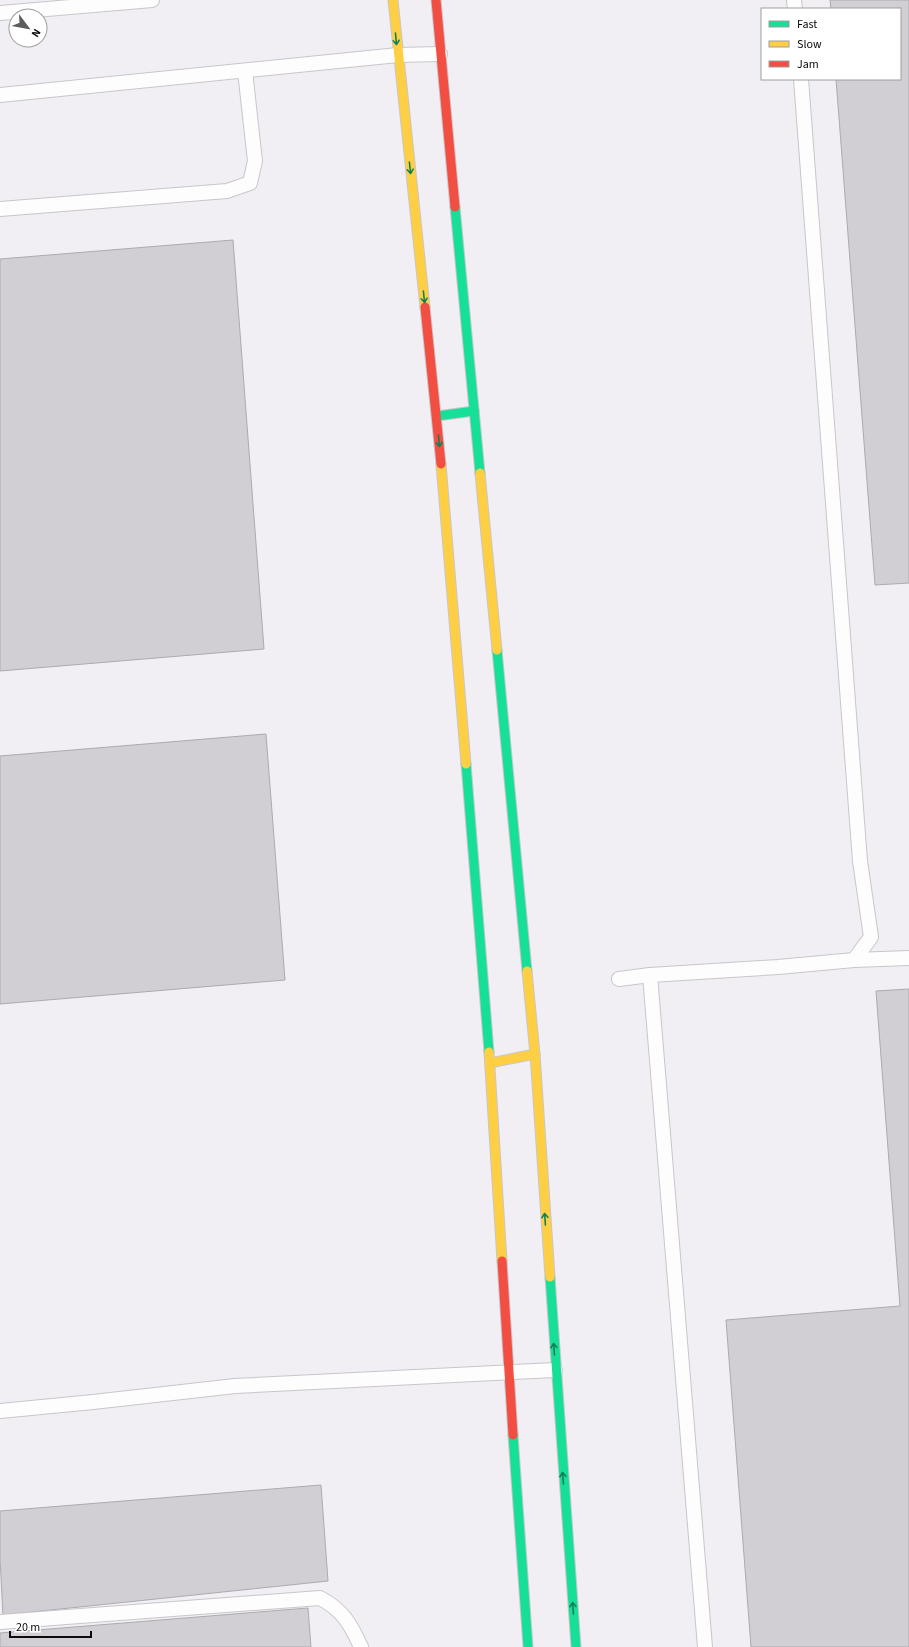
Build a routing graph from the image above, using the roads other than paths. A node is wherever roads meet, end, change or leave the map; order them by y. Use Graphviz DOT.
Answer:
graph roads {
  1 [pos="152,0"];
  2 [pos="393,0"];
  3 [pos="436,0"];
  4 [pos="0,13"];
  5 [pos="440,54"];
  6 [pos="398,55"];
  7 [pos="245,71"];
  8 [pos="801,80"];
  9 [pos="0,96"];
  10 [pos="0,209"];
  11 [pos="474,411"];
  12 [pos="437,416"];
  13 [pos="909,958"];
  14 [pos="854,960"];
  15 [pos="650,975"];
  16 [pos="619,979"];
  17 [pos="534,1054"];
  18 [pos="490,1063"];
  19 [pos="555,1370"];
  20 [pos="508,1372"];
  21 [pos="0,1411"];
  22 [pos="0,1622"];
  23 [pos="361,1647"];
  24 [pos="528,1647"];
  25 [pos="576,1647"];
  26 [pos="705,1647"];
  1 -- 4 [label="lane"];
  2 -- 6 [label="street, one-way"];
  3 -- 5 [label="street"];
  5 -- 6 [label="lane"];
  5 -- 11 [label="street"];
  6 -- 7 [label="lane"];
  6 -- 12 [label="street, one-way"];
  7 -- 9 [label="lane"];
  7 -- 10 [label="lane"];
  8 -- 14 [label="lane"];
  11 -- 12 [label="street"];
  11 -- 17 [label="street"];
  12 -- 18 [label="street, one-way"];
  13 -- 14 [label="lane"];
  14 -- 15 [label="lane"];
  15 -- 16 [label="lane"];
  15 -- 26 [label="lane"];
  17 -- 18 [label="street"];
  19 -- 17 [label="street, one-way"];
  18 -- 20 [label="street"];
  19 -- 20 [label="lane"];
  25 -- 19 [label="street, one-way"];
  20 -- 21 [label="lane"];
  20 -- 24 [label="street"];
  22 -- 23 [label="lane"];
}
